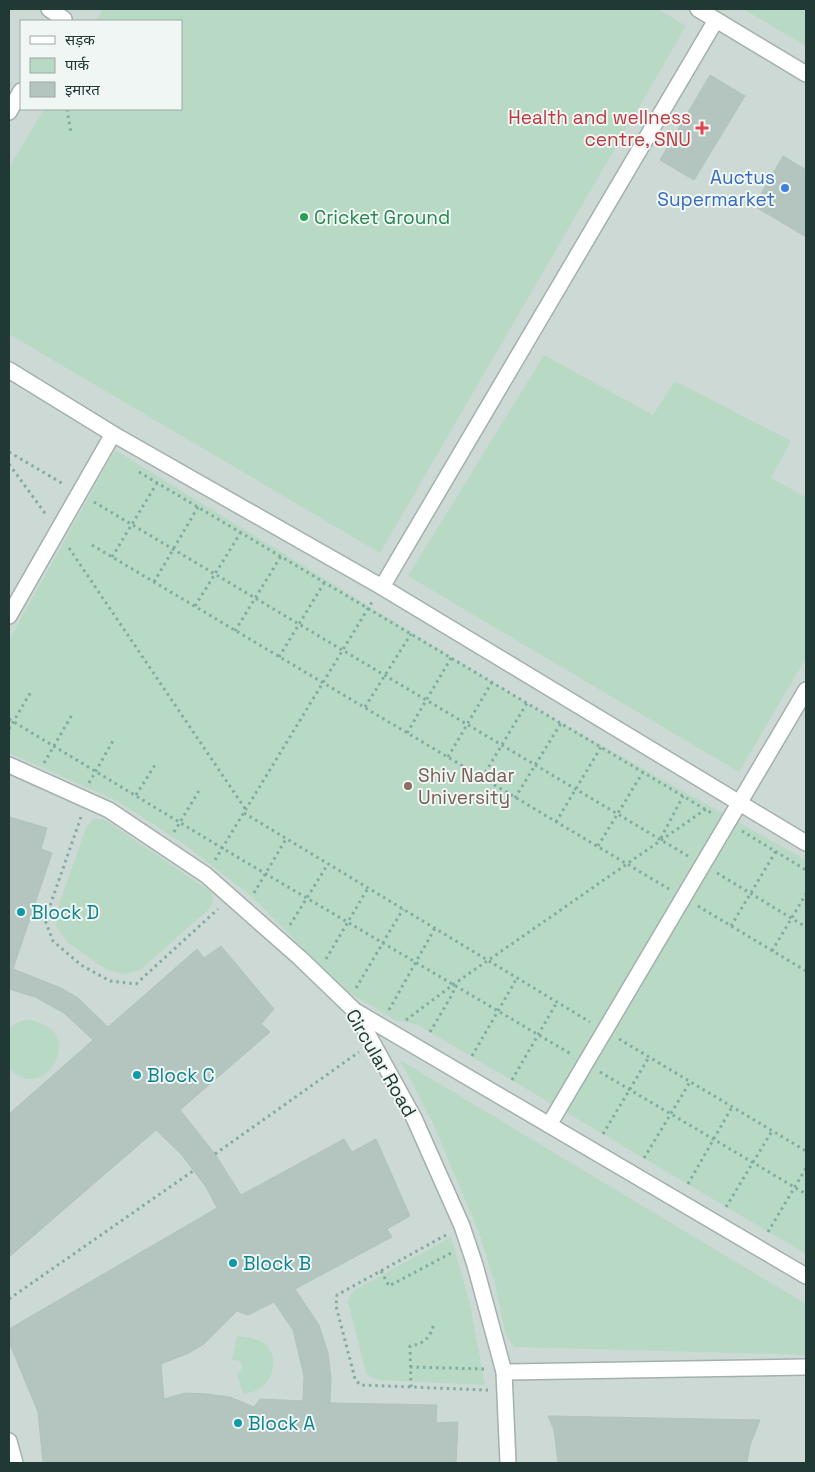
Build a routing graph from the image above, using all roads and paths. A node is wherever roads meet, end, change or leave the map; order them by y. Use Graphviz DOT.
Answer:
graph roads {
  1 [pos="48,9"];
  2 [pos="698,9"];
  3 [pos="66,16"];
  4 [pos="716,20"];
  5 [pos="806,74"];
  6 [pos="20,93"];
  7 [pos="67,110"];
  8 [pos="9,112"];
  9 [pos="71,133"];
  10 [pos="9,370"];
  11 [pos="113,434"];
  12 [pos="9,452"];
  13 [pos="9,464"];
  14 [pos="134,469"];
  15 [pos="157,482"];
  16 [pos="79,494"];
  17 [pos="198,507"];
  18 [pos="132,525"];
  19 [pos="57,530"];
  20 [pos="241,532"];
  21 [pos="92,545"];
  22 [pos="173,549"];
  23 [pos="281,556"];
  24 [pos="112,557"];
  25 [pos="215,574"];
  26 [pos="154,582"];
  27 [pos="324,583"];
  28 [pos="382,587"];
  29 [pos="255,598"];
  30 [pos="195,606"];
  31 [pos="368,609"];
  32 [pos="9,616"];
  33 [pos="299,624"];
  34 [pos="235,631"];
  35 [pos="411,634"];
  36 [pos="343,651"];
  37 [pos="279,657"];
  38 [pos="451,658"];
  39 [pos="385,676"];
  40 [pos="492,682"];
  41 [pos="323,683"];
  42 [pos="32,690"];
  43 [pos="806,690"];
  44 [pos="426,700"];
  45 [pos="527,703"];
  46 [pos="365,708"];
  47 [pos="73,713"];
  48 [pos="9,719"];
  49 [pos="13,722"];
  50 [pos="561,723"];
  51 [pos="467,725"];
  52 [pos="9,729"];
  53 [pos="407,733"];
  54 [pos="114,739"];
  55 [pos="502,745"];
  56 [pos="54,746"];
  57 [pos="601,748"];
  58 [pos="448,757"];
  59 [pos="9,765"];
  60 [pos="154,765"];
  61 [pos="535,765"];
  62 [pos="96,771"];
  63 [pos="643,772"];
  64 [pos="37,777"];
  65 [pos="482,778"];
  66 [pos="200,789"];
  67 [pos="576,790"];
  68 [pos="136,796"];
  69 [pos="683,796"];
  70 [pos="84,798"];
  71 [pos="515,798"];
  72 [pos="732,798"];
  73 [pos="706,809"];
  74 [pos="245,811"];
  75 [pos="617,814"];
  76 [pos="180,822"];
  77 [pos="556,822"];
  78 [pos="727,822"];
  79 [pos="286,839"];
  80 [pos="660,840"];
  81 [pos="806,843"];
  82 [pos="598,846"];
  83 [pos="165,848"];
  84 [pos="222,848"];
  85 [pos="776,852"];
  86 [pos="328,864"];
  87 [pos="626,864"];
  88 [pos="702,865"];
  89 [pos="806,870"];
  90 [pos="266,874"];
  91 [pos="206,875"];
  92 [pos="368,888"];
  93 [pos="751,894"];
  94 [pos="806,894"];
  95 [pos="232,897"];
  96 [pos="683,897"];
  97 [pos="307,898"];
  98 [pos="245,909"];
  99 [pos="403,909"];
  100 [pos="792,918"];
  101 [pos="348,922"];
  102 [pos="731,926"];
  103 [pos="806,927"];
  104 [pos="435,928"];
  105 [pos="281,940"];
  106 [pos="383,942"];
  107 [pos="772,950"];
  108 [pos="488,960"];
  109 [pos="416,962"];
  110 [pos="806,971"];
  111 [pos="317,974"];
  112 [pos="518,978"];
  113 [pos="454,984"];
  114 [pos="557,1002"];
  115 [pos="351,1007"];
  116 [pos="498,1011"];
  117 [pos="385,1029"];
  118 [pos="605,1030"];
  119 [pos="430,1032"];
  120 [pos="538,1035"];
  121 [pos="373,1042"];
  122 [pos="472,1056"];
  123 [pos="649,1057"];
  124 [pos="585,1063"];
  125 [pos="512,1080"];
  126 [pos="690,1082"];
  127 [pos="630,1089"];
  128 [pos="732,1107"];
  129 [pos="671,1114"];
  130 [pos="549,1125"];
  131 [pos="772,1131"];
  132 [pos="603,1134"];
  133 [pos="713,1139"];
  134 [pos="806,1151"];
  135 [pos="215,1154"];
  136 [pos="644,1158"];
  137 [pos="753,1163"];
  138 [pos="806,1168"];
  139 [pos="193,1171"];
  140 [pos="688,1184"];
  141 [pos="794,1187"];
  142 [pos="806,1194"];
  143 [pos="726,1208"];
  144 [pos="462,1226"];
  145 [pos="768,1232"];
  146 [pos="458,1249"];
  147 [pos="381,1271"];
  148 [pos="806,1276"];
  149 [pos="9,1299"];
  150 [pos="434,1323"];
  151 [pos="410,1367"];
  152 [pos="806,1367"];
  153 [pos="487,1369"];
  154 [pos="504,1372"];
  155 [pos="411,1387"];
  156 [pos="504,1390"];
  157 [pos="9,1441"];
  158 [pos="15,1463"];
  159 [pos="508,1463"];
  1 -- 3 [label="street"];
  2 -- 4 [label="street"];
  4 -- 5 [label="street"];
  4 -- 28 [label="street"];
  6 -- 8 [label="street"];
  7 -- 9 [label="path"];
  10 -- 11 [label="street"];
  11 -- 16 [label="street"];
  11 -- 28 [label="street"];
  12 -- 16 [label="path"];
  13 -- 19 [label="path"];
  14 -- 15 [label="path"];
  15 -- 17 [label="path"];
  15 -- 18 [label="path"];
  16 -- 18 [label="path"];
  16 -- 19 [label="street"];
  17 -- 20 [label="path"];
  17 -- 22 [label="path"];
  18 -- 22 [label="path"];
  18 -- 24 [label="path"];
  19 -- 32 [label="street"];
  19 -- 74 [label="path"];
  20 -- 23 [label="path"];
  20 -- 25 [label="path"];
  21 -- 24 [label="path"];
  22 -- 25 [label="path"];
  22 -- 26 [label="path"];
  23 -- 27 [label="path"];
  23 -- 29 [label="path"];
  24 -- 26 [label="path"];
  25 -- 29 [label="path"];
  25 -- 30 [label="path"];
  26 -- 30 [label="path"];
  27 -- 31 [label="path"];
  27 -- 33 [label="path"];
  28 -- 31 [label="path"];
  28 -- 72 [label="street"];
  29 -- 33 [label="path"];
  29 -- 34 [label="path"];
  30 -- 34 [label="path"];
  31 -- 35 [label="path"];
  31 -- 36 [label="path"];
  33 -- 36 [label="path"];
  33 -- 37 [label="path"];
  34 -- 37 [label="path"];
  35 -- 38 [label="path"];
  35 -- 39 [label="path"];
  36 -- 39 [label="path"];
  36 -- 41 [label="path"];
  37 -- 41 [label="path"];
  38 -- 40 [label="path"];
  38 -- 44 [label="path"];
  39 -- 44 [label="path"];
  39 -- 46 [label="path"];
  40 -- 45 [label="path"];
  40 -- 51 [label="path"];
  41 -- 46 [label="path"];
  41 -- 74 [label="path"];
  42 -- 49 [label="path"];
  43 -- 72 [label="street"];
  44 -- 51 [label="path"];
  44 -- 53 [label="path"];
  45 -- 50 [label="path"];
  45 -- 55 [label="path"];
  46 -- 53 [label="path"];
  47 -- 56 [label="path"];
  48 -- 49 [label="path"];
  49 -- 52 [label="path"];
  49 -- 56 [label="path"];
  50 -- 57 [label="path"];
  50 -- 61 [label="path"];
  51 -- 55 [label="path"];
  51 -- 58 [label="path"];
  53 -- 58 [label="path"];
  54 -- 62 [label="path"];
  55 -- 61 [label="path"];
  55 -- 65 [label="path"];
  56 -- 62 [label="path"];
  56 -- 64 [label="path"];
  57 -- 63 [label="path"];
  57 -- 67 [label="path"];
  58 -- 65 [label="path"];
  59 -- 64 [label="street, Circular Road"];
  60 -- 68 [label="path"];
  61 -- 67 [label="path"];
  61 -- 71 [label="path"];
  62 -- 68 [label="path"];
  62 -- 70 [label="path"];
  63 -- 69 [label="path"];
  63 -- 75 [label="path"];
  64 -- 70 [label="street, Circular Road"];
  65 -- 71 [label="path"];
  66 -- 76 [label="path"];
  67 -- 75 [label="path"];
  67 -- 77 [label="path"];
  68 -- 76 [label="path"];
  69 -- 73 [label="path"];
  69 -- 80 [label="path"];
  70 -- 83 [label="street, Circular Road"];
  70 -- 95 [label="path"];
  71 -- 77 [label="path"];
  72 -- 73 [label="path"];
  72 -- 78 [label="street"];
  72 -- 81 [label="street"];
  73 -- 78 [label="path"];
  73 -- 80 [label="path"];
  74 -- 79 [label="path"];
  74 -- 84 [label="path"];
  75 -- 80 [label="path"];
  75 -- 82 [label="path"];
  76 -- 83 [label="path"];
  76 -- 84 [label="path"];
  77 -- 82 [label="path"];
  78 -- 85 [label="path"];
  78 -- 88 [label="street"];
  79 -- 86 [label="path"];
  79 -- 90 [label="path"];
  80 -- 87 [label="path"];
  80 -- 88 [label="path"];
  82 -- 87 [label="path"];
  83 -- 91 [label="street, Circular Road"];
  84 -- 90 [label="path"];
  84 -- 91 [label="path"];
  85 -- 89 [label="path"];
  85 -- 93 [label="path"];
  86 -- 92 [label="path"];
  86 -- 97 [label="path"];
  87 -- 96 [label="path"];
  87 -- 108 [label="path"];
  88 -- 93 [label="path"];
  88 -- 96 [label="street"];
  90 -- 97 [label="path"];
  90 -- 98 [label="path"];
  91 -- 95 [label="street, Circular Road"];
  92 -- 99 [label="path"];
  92 -- 101 [label="path"];
  93 -- 100 [label="path"];
  93 -- 102 [label="path"];
  94 -- 100 [label="path"];
  95 -- 98 [label="street, Circular Road"];
  96 -- 102 [label="path"];
  96 -- 118 [label="street"];
  97 -- 101 [label="path"];
  97 -- 105 [label="path"];
  98 -- 105 [label="street, Circular Road"];
  99 -- 104 [label="path"];
  99 -- 106 [label="path"];
  100 -- 103 [label="path"];
  100 -- 107 [label="path"];
  101 -- 106 [label="path"];
  101 -- 111 [label="path"];
  102 -- 107 [label="path"];
  104 -- 108 [label="path"];
  104 -- 109 [label="path"];
  105 -- 111 [label="street, Circular Road"];
  106 -- 109 [label="path"];
  106 -- 115 [label="path"];
  107 -- 110 [label="path"];
  108 -- 112 [label="path"];
  108 -- 113 [label="path"];
  109 -- 113 [label="path"];
  109 -- 117 [label="path"];
  111 -- 115 [label="street, Circular Road"];
  112 -- 114 [label="path"];
  112 -- 116 [label="path"];
  113 -- 116 [label="path"];
  113 -- 117 [label="path"];
  113 -- 119 [label="path"];
  114 -- 118 [label="path"];
  114 -- 120 [label="path"];
  115 -- 117 [label="street"];
  115 -- 121 [label="street, Circular Road"];
  116 -- 120 [label="path"];
  116 -- 122 [label="path"];
  117 -- 130 [label="street"];
  118 -- 123 [label="path"];
  118 -- 124 [label="street"];
  120 -- 124 [label="path"];
  120 -- 125 [label="path"];
  121 -- 135 [label="path"];
  121 -- 144 [label="street, Circular Road"];
  123 -- 126 [label="path"];
  123 -- 127 [label="path"];
  124 -- 127 [label="path"];
  124 -- 130 [label="street"];
  126 -- 128 [label="path"];
  126 -- 129 [label="path"];
  127 -- 129 [label="path"];
  127 -- 132 [label="path"];
  128 -- 131 [label="path"];
  128 -- 133 [label="path"];
  129 -- 133 [label="path"];
  129 -- 136 [label="path"];
  130 -- 148 [label="street"];
  131 -- 134 [label="path"];
  131 -- 137 [label="path"];
  133 -- 137 [label="path"];
  133 -- 140 [label="path"];
  137 -- 141 [label="path"];
  137 -- 143 [label="path"];
  138 -- 141 [label="path"];
  139 -- 149 [label="path"];
  141 -- 142 [label="path"];
  141 -- 145 [label="path"];
  144 -- 147 [label="path"];
  144 -- 154 [label="street, Circular Road"];
  146 -- 147 [label="path"];
  147 -- 155 [label="path"];
  150 -- 151 [label="path"];
  151 -- 153 [label="path"];
  151 -- 155 [label="path"];
  152 -- 154 [label="street"];
  154 -- 156 [label="street, Circular Road"];
  155 -- 156 [label="path"];
  156 -- 159 [label="street, Circular Road"];
  157 -- 158 [label="street"];
}
